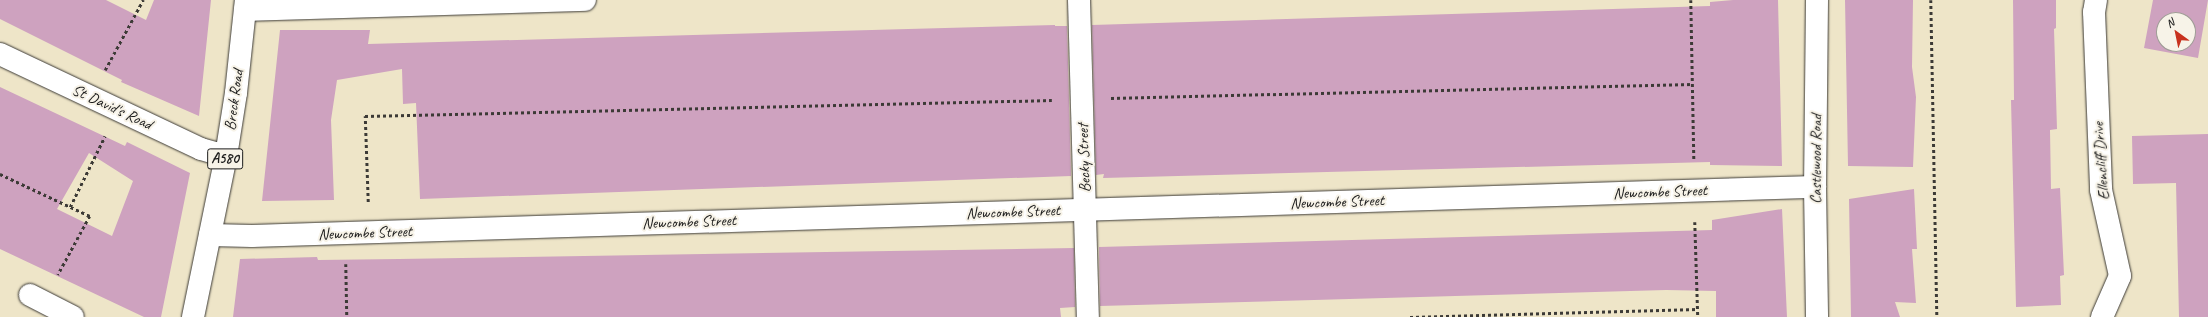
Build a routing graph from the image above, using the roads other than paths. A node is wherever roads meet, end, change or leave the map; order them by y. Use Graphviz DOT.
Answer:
graph roads {
  1 [pos="585,0"];
  2 [pos="1079,0"];
  3 [pos="1817,0"];
  4 [pos="2096,0"];
  5 [pos="246,5"];
  6 [pos="0,54"];
  7 [pos="226,156"];
  8 [pos="1815,187"];
  9 [pos="1086,210"];
  10 [pos="210,235"];
  11 [pos="36,298"];
  12 [pos="73,317"];
  13 [pos="193,317"];
  14 [pos="1088,317"];
  15 [pos="1817,317"];
  16 [pos="2102,317"];
  1 -- 5 [label="street"];
  2 -- 9 [label="street, Becky Street"];
  3 -- 8 [label="street, Castlewood Road"];
  4 -- 16 [label="street, Ellencliff Drive"];
  5 -- 7 [label="street, Breck Road / A580"];
  6 -- 7 [label="street, St David's Road"];
  7 -- 10 [label="street, Breck Road / A580"];
  8 -- 9 [label="street, Newcombe Street"];
  8 -- 15 [label="street, Castlewood Road"];
  9 -- 10 [label="street, Newcombe Street"];
  9 -- 14 [label="street, Becky Street"];
  10 -- 13 [label="street, Breck Road / A580"];
  11 -- 12 [label="street"];
}
